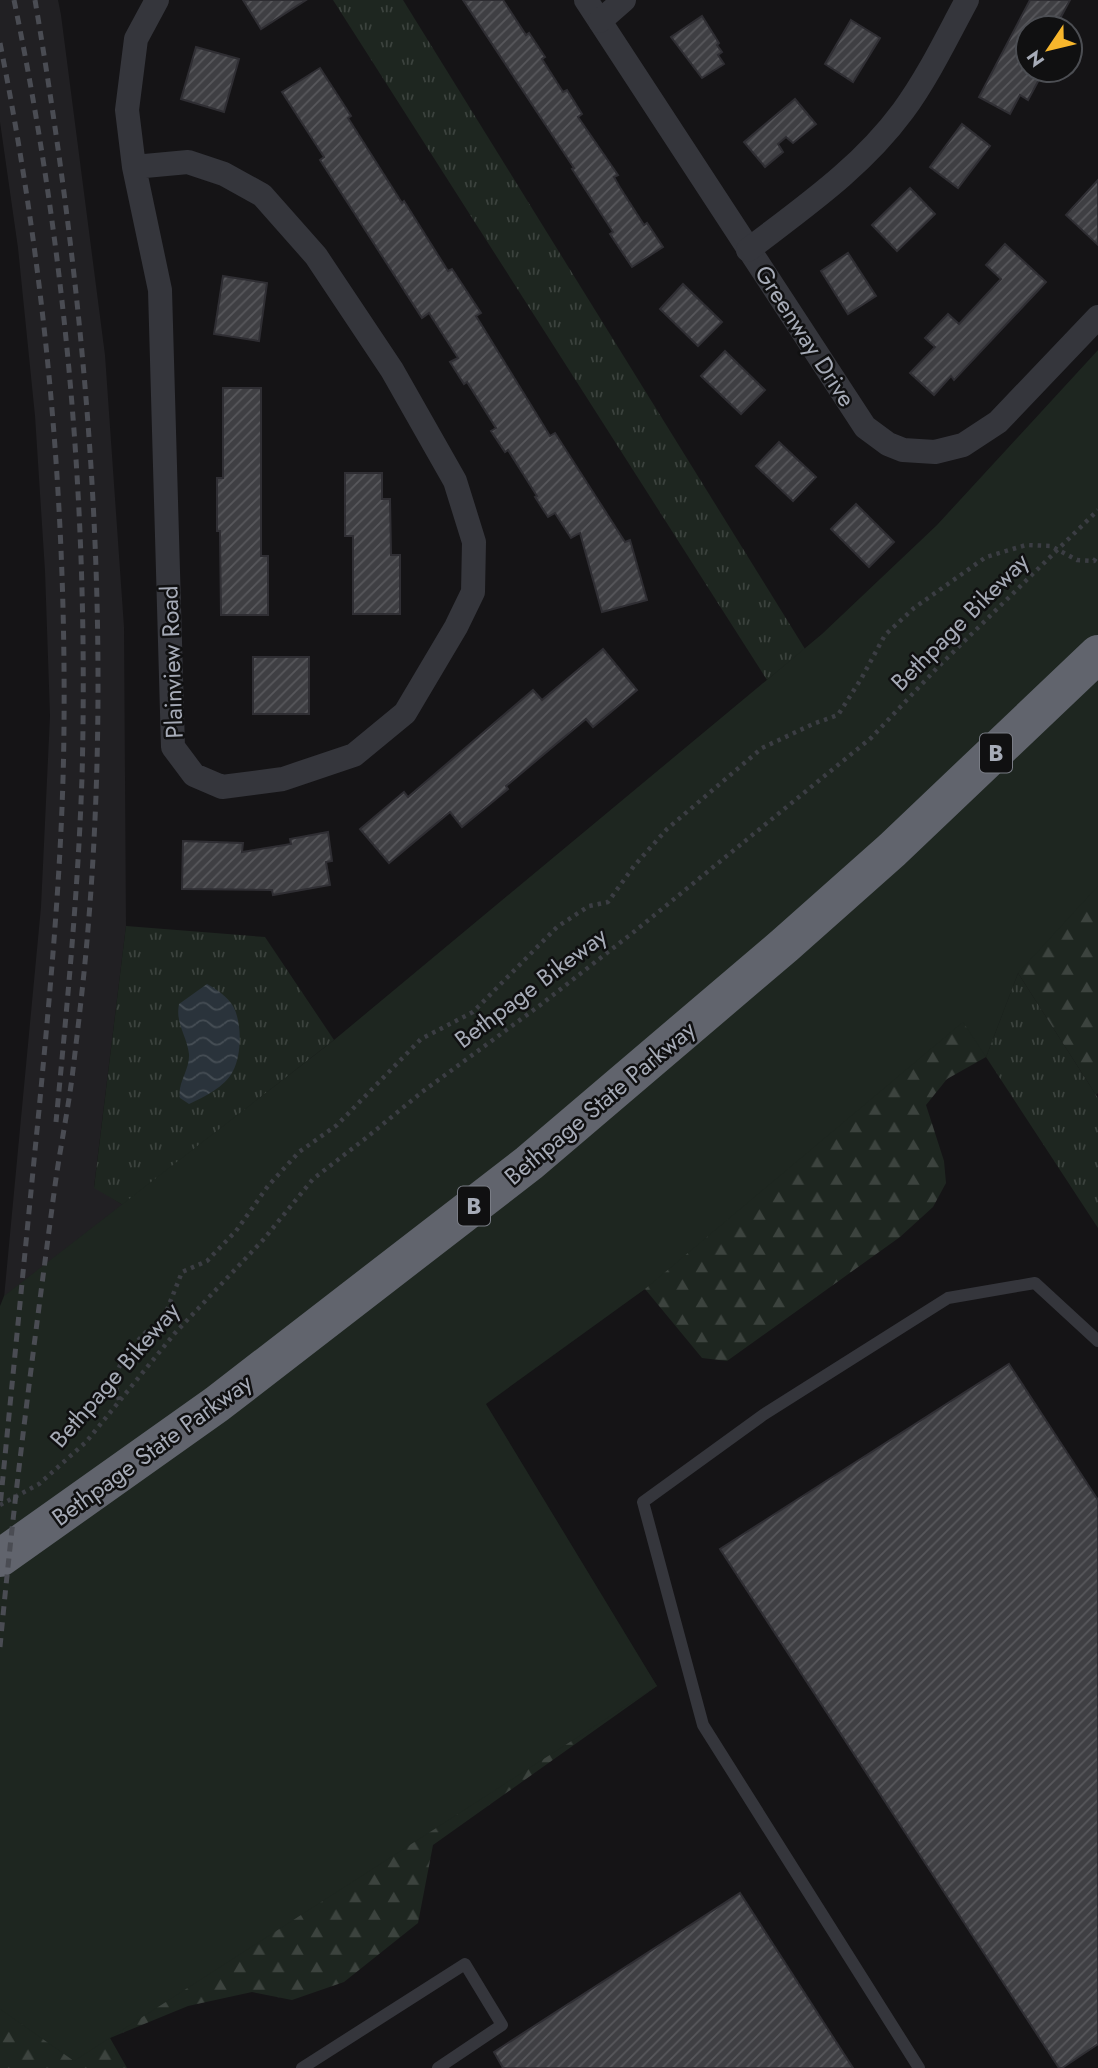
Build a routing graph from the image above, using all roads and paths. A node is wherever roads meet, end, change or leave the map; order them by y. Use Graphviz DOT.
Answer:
graph roads {
  1 [pos="157,0"];
  2 [pos="586,0"];
  3 [pos="624,0"];
  4 [pos="967,0"];
  5 [pos="600,21"];
  6 [pos="134,167"];
  7 [pos="748,250"];
  8 [pos="1098,317"];
  9 [pos="1098,510"];
  10 [pos="1058,550"];
  11 [pos="1098,555"];
  12 [pos="1098,654"];
  13 [pos="1098,1341"];
  14 [pos="119,1401"];
  15 [pos="0,1506"];
  16 [pos="0,1558"];
  17 [pos="302,2068"];
  18 [pos="438,2068"];
  19 [pos="919,2068"];
  1 -- 6 [label="street, Plainview Road"];
  2 -- 5 [label="street, Greenway Drive"];
  3 -- 5 [label="street"];
  4 -- 7 [label="street"];
  5 -- 7 [label="street, Greenway Drive"];
  6 -- 6 [label="street, Plainview Road"];
  7 -- 8 [label="street, Greenway Drive"];
  9 -- 10 [label="path, Bethpage Bikeway"];
  10 -- 11 [label="path"];
  10 -- 14 [label="path, Bethpage Bikeway"];
  10 -- 14 [label="path"];
  12 -- 16 [label="highway, Bethpage State Parkway / B"];
  13 -- 19 [label="lane"];
  14 -- 15 [label="path, Bethpage Bikeway"];
  17 -- 18 [label="lane"];
}
